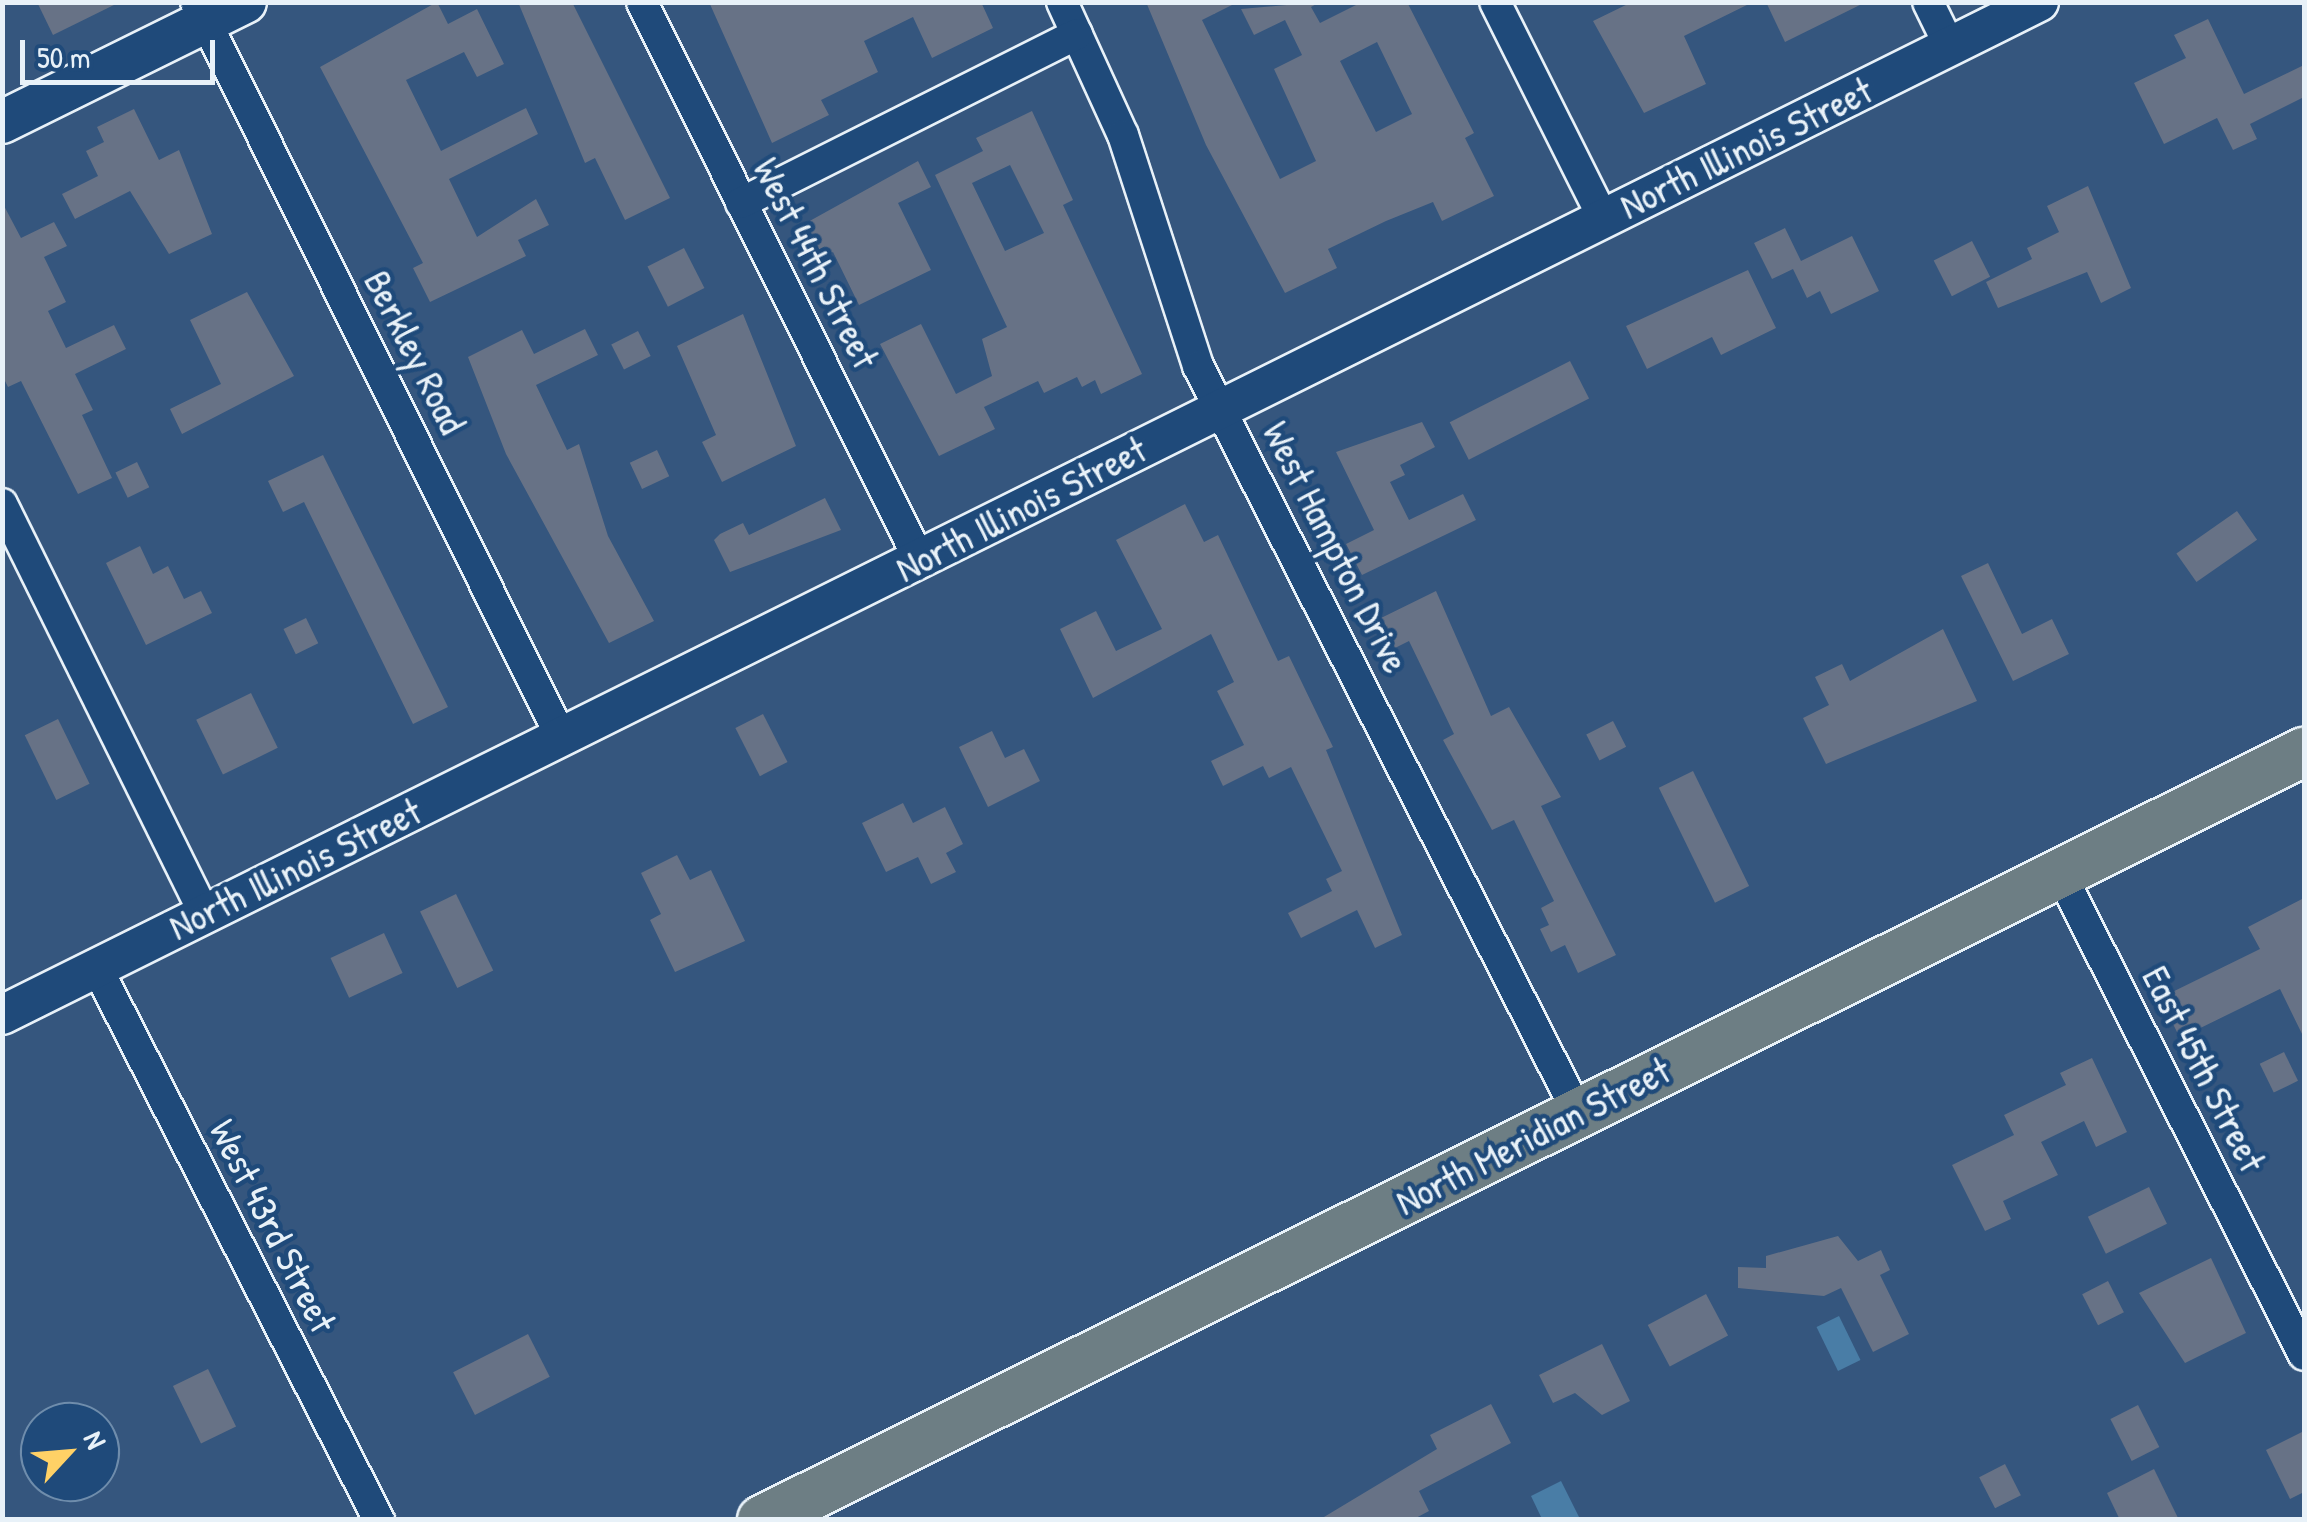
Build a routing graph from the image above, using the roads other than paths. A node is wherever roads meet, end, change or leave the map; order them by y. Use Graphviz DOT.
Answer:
graph roads {
  1 [pos="245,2"];
  2 [pos="642,2"];
  3 [pos="1062,2"];
  4 [pos="1495,2"];
  5 [pos="1928,2"];
  6 [pos="2039,2"];
  7 [pos="201,12"];
  8 [pos="1077,34"];
  9 [pos="1950,46"];
  10 [pos="2,122"];
  11 [pos="740,203"];
  12 [pos="1603,218"];
  13 [pos="1220,409"];
  14 [pos="2,504"];
  15 [pos="919,560"];
  16 [pos="562,737"];
  17 [pos="2304,752"];
  18 [pos="2060,873"];
  19 [pos="205,914"];
  20 [pos="97,968"];
  21 [pos="2,1015"];
  22 [pos="1578,1113"];
  23 [pos="2304,1355"];
  24 [pos="379,1520"];
  25 [pos="762,1520"];
  1 -- 7 [label="main road"];
  2 -- 11 [label="street, West 44th Street"];
  3 -- 8 [label="street, West Hampton Drive"];
  4 -- 12 [label="street"];
  5 -- 9 [label="street"];
  6 -- 9 [label="street, North Illinois Street"];
  7 -- 10 [label="main road"];
  7 -- 16 [label="street, Berkley Road"];
  8 -- 11 [label="street"];
  8 -- 13 [label="street, West Hampton Drive"];
  9 -- 12 [label="street, North Illinois Street"];
  11 -- 15 [label="street, West 44th Street"];
  12 -- 13 [label="street, North Illinois Street"];
  13 -- 15 [label="street, North Illinois Street"];
  13 -- 22 [label="street, West Hampton Drive"];
  14 -- 19 [label="street"];
  15 -- 16 [label="street, North Illinois Street"];
  16 -- 19 [label="street, North Illinois Street"];
  17 -- 18 [label="main road, North Meridian Street"];
  18 -- 22 [label="main road, North Meridian Street"];
  18 -- 23 [label="street, East 45th Street"];
  19 -- 20 [label="street, North Illinois Street"];
  20 -- 21 [label="street, North Illinois Street"];
  20 -- 24 [label="street, West 43rd Street"];
  22 -- 25 [label="main road, North Meridian Street"];
}
